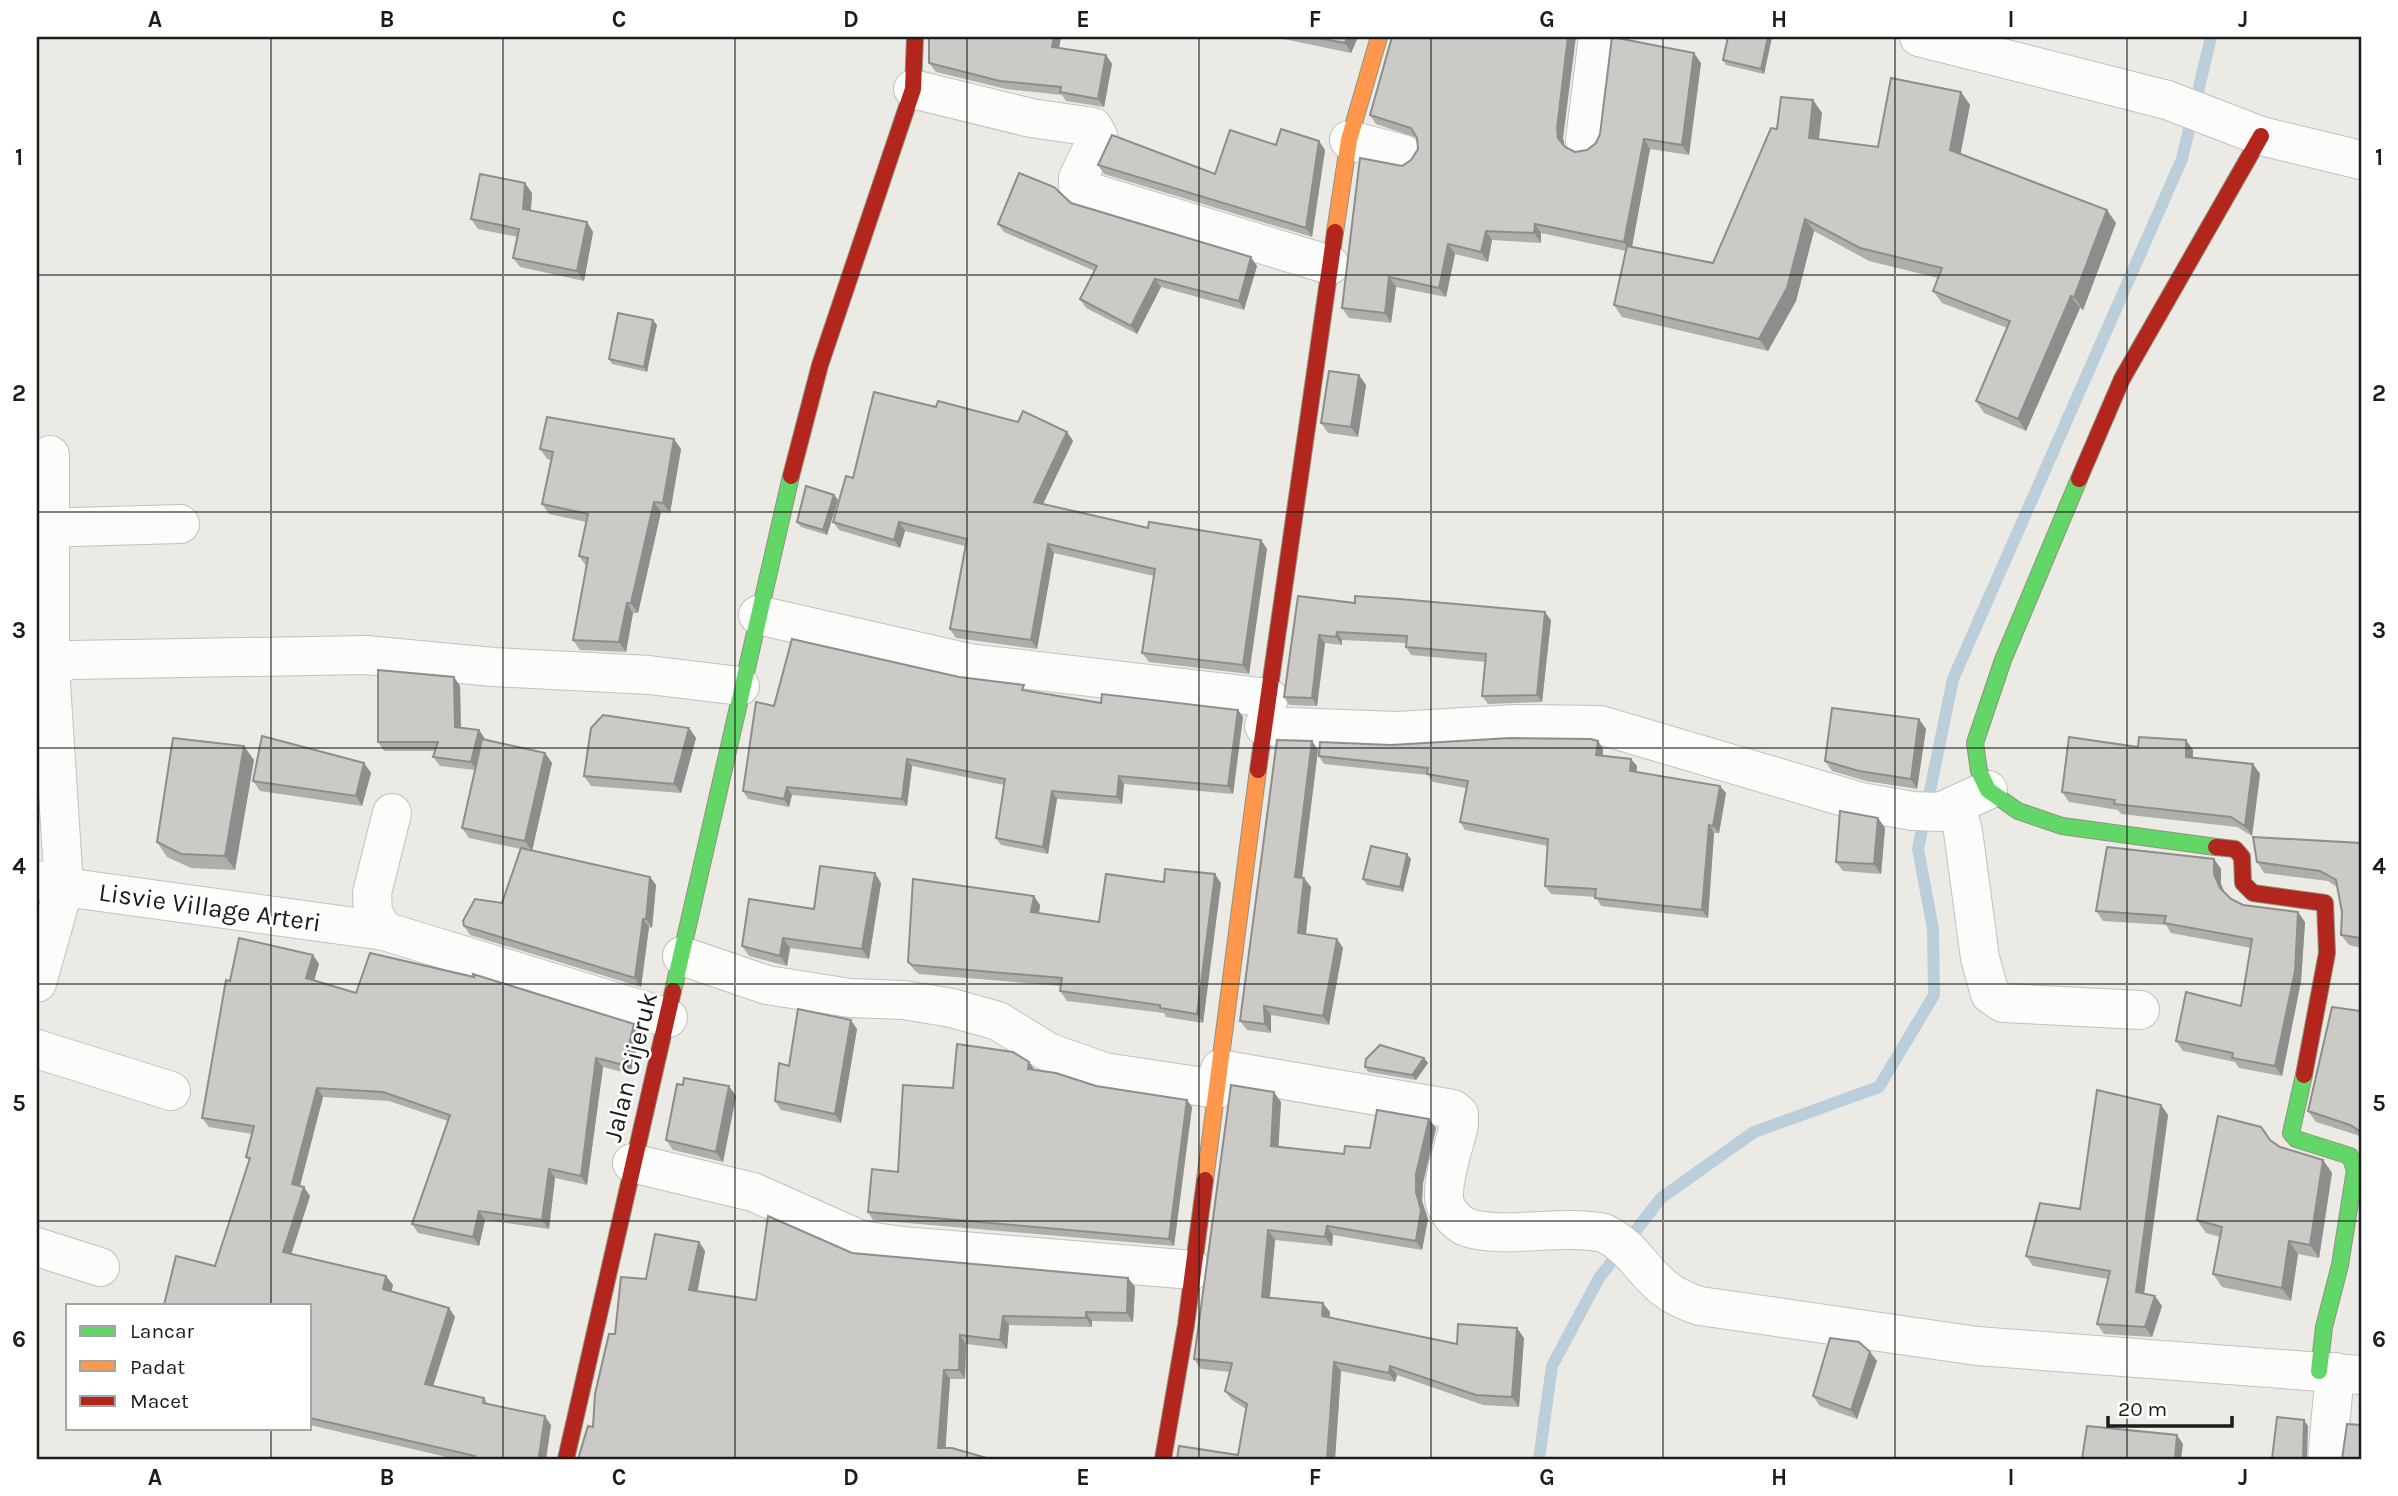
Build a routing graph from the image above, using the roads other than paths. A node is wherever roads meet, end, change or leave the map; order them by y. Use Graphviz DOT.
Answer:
graph roads {
  1 [pos="915,37"];
  2 [pos="1380,37"];
  3 [pos="1598,37"];
  4 [pos="1919,37"];
  5 [pos="913,89"];
  6 [pos="2252,133"];
  7 [pos="1349,140"];
  8 [pos="1585,140"];
  9 [pos="1403,154"];
  10 [pos="2361,160"];
  11 [pos="1330,265"];
  12 [pos="50,455"];
  13 [pos="180,524"];
  14 [pos="43,527"];
  15 [pos="758,615"];
  16 [pos="43,667"];
  17 [pos="740,686"];
  18 [pos="1267,712"];
  19 [pos="1949,805"];
  20 [pos="392,813"];
  21 [pos="50,883"];
  22 [pos="384,932"];
  23 [pos="682,956"];
  24 [pos="37,983"];
  25 [pos="2140,1010"];
  26 [pos="668,1018"];
  27 [pos="37,1049"];
  28 [pos="1218,1079"];
  29 [pos="171,1091"];
  30 [pos="632,1163"];
  31 [pos="37,1247"];
  32 [pos="100,1267"];
  33 [pos="1193,1270"];
  34 [pos="2338,1373"];
  35 [pos="566,1459"];
  36 [pos="1164,1459"];
  37 [pos="2327,1459"];
  1 -- 5 [label="street, Jalan Cijeruk"];
  2 -- 7 [label="street"];
  3 -- 8 [label="street"];
  4 -- 6 [label="street"];
  5 -- 11 [label="street"];
  5 -- 15 [label="street, Jalan Cijeruk"];
  6 -- 10 [label="street"];
  6 -- 19 [label="street"];
  7 -- 9 [label="street"];
  7 -- 11 [label="street"];
  11 -- 18 [label="street"];
  12 -- 14 [label="street"];
  13 -- 14 [label="street"];
  14 -- 16 [label="street"];
  15 -- 17 [label="street, Jalan Cijeruk"];
  15 -- 18 [label="street"];
  16 -- 17 [label="street"];
  16 -- 21 [label="street"];
  17 -- 23 [label="street, Jalan Cijeruk"];
  18 -- 19 [label="street"];
  18 -- 28 [label="street"];
  19 -- 25 [label="street"];
  19 -- 34 [label="street"];
  20 -- 22 [label="street"];
  21 -- 22 [label="street, Lisvie Village Arteri"];
  21 -- 24 [label="street"];
  22 -- 26 [label="street, Lisvie Village Arteri"];
  23 -- 26 [label="street, Jalan Cijeruk"];
  23 -- 28 [label="street"];
  26 -- 30 [label="street, Jalan Cijeruk"];
  27 -- 29 [label="street"];
  28 -- 33 [label="street"];
  28 -- 34 [label="street"];
  30 -- 33 [label="street"];
  30 -- 35 [label="street, Jalan Cijeruk"];
  31 -- 32 [label="street"];
  33 -- 36 [label="street"];
  34 -- 37 [label="street"];
}
